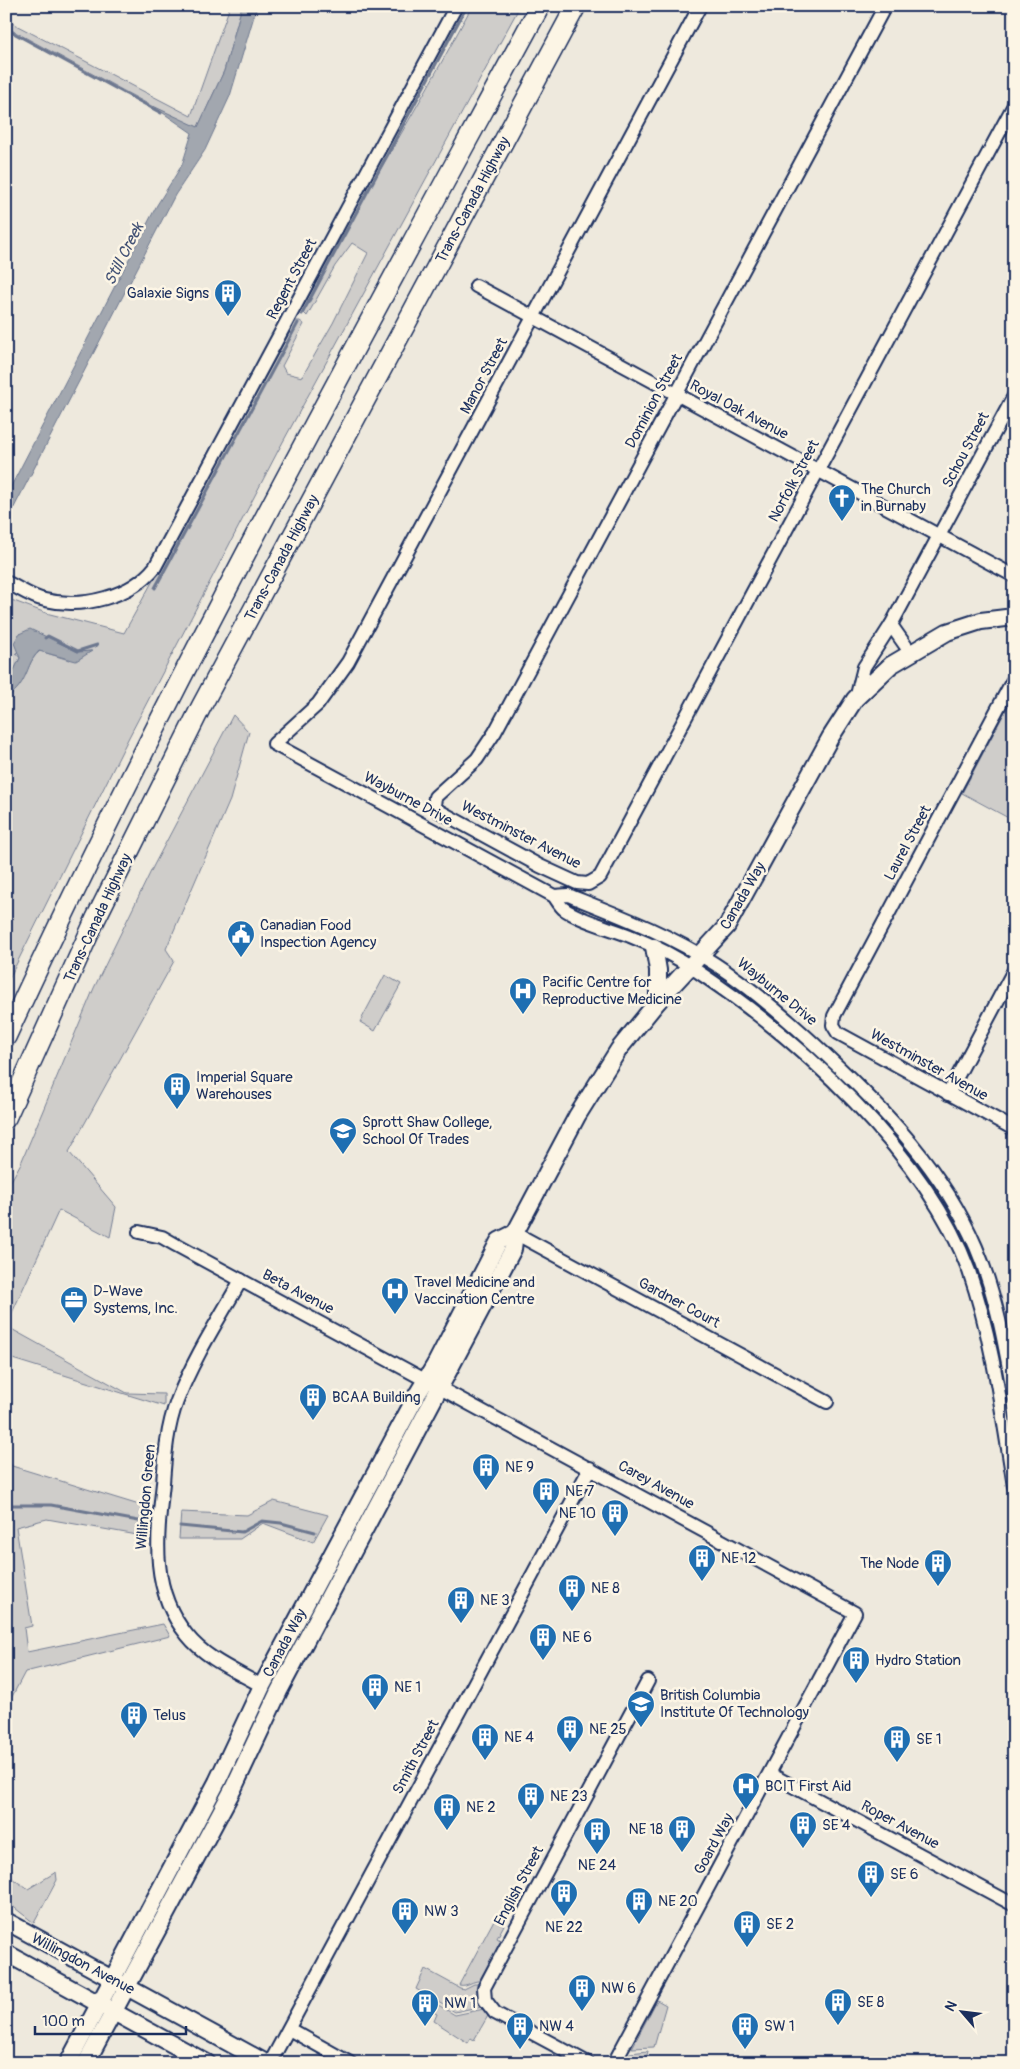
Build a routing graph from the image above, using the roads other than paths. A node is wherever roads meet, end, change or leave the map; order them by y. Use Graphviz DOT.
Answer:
graph roads {
  1 [pos="456,6"];
  2 [pos="540,6"];
  3 [pos="576,6"];
  4 [pos="700,6"];
  5 [pos="885,6"];
  6 [pos="1014,105"];
  7 [pos="476,286"];
  8 [pos="533,318"];
  9 [pos="676,394"];
  10 [pos="1014,396"];
  11 [pos="818,471"];
  12 [pos="939,536"];
  13 [pos="1014,576"];
  14 [pos="6,582"];
  15 [pos="1014,617"];
  16 [pos="891,626"];
  17 [pos="910,652"];
  18 [pos="1014,678"];
  19 [pos="856,699"];
  20 [pos="274,744"];
  21 [pos="435,797"];
  22 [pos="602,873"];
  23 [pos="554,896"];
  24 [pos="654,947"];
  25 [pos="696,961"];
  26 [pos="1014,970"];
  27 [pos="658,1001"];
  28 [pos="833,1025"];
  29 [pos="6,1037"];
  30 [pos="25,1076"];
  31 [pos="948,1094"];
  32 [pos="6,1118"];
  33 [pos="1014,1130"];
  34 [pos="6,1134"];
  35 [pos="938,1176"];
  36 [pos="924,1183"];
  37 [pos="139,1232"];
  38 [pos="514,1233"];
  39 [pos="241,1280"];
  40 [pos="990,1342"];
  41 [pos="1010,1343"];
  42 [pos="432,1384"];
  43 [pos="1014,1396"];
  44 [pos="827,1402"];
  45 [pos="590,1468"];
  46 [pos="1014,1486"];
  47 [pos="855,1613"];
  48 [pos="648,1681"];
  49 [pos="262,1686"];
  50 [pos="770,1774"];
  51 [pos="1014,1905"];
  52 [pos="6,1921"];
  53 [pos="6,1953"];
  54 [pos="112,1980"];
  55 [pos="127,1988"];
  56 [pos="107,2008"];
  57 [pos="289,2029"];
  58 [pos="68,2063"];
  59 [pos="86,2063"];
  60 [pos="207,2063"];
  61 [pos="266,2063"];
  62 [pos="270,2063"];
  63 [pos="350,2063"];
  64 [pos="588,2063"];
  65 [pos="614,2063"];
  1 -- 14 [label="street, Regent Street"];
  2 -- 29 [label="highway"];
  3 -- 30 [label="highway, Trans-Canada Highway"];
  4 -- 8 [label="street, Manor Street"];
  5 -- 9 [label="street, Dominion Street"];
  6 -- 11 [label="street, Norfolk Street"];
  7 -- 8 [label="street, Royal Oak Avenue"];
  8 -- 9 [label="street, Royal Oak Avenue"];
  8 -- 20 [label="street, Manor Street"];
  9 -- 11 [label="street, Royal Oak Avenue"];
  9 -- 21 [label="street, Dominion Street"];
  10 -- 12 [label="street, Schou Street"];
  11 -- 12 [label="street, Royal Oak Avenue"];
  11 -- 22 [label="street, Norfolk Street"];
  12 -- 13 [label="street, Royal Oak Avenue"];
  12 -- 16 [label="street, Schou Street"];
  15 -- 17 [label="main road, Canada Way"];
  16 -- 17 [label="street"];
  16 -- 19 [label="street, Schou Street"];
  17 -- 19 [label="main road, Canada Way"];
  18 -- 28 [label="street, Laurel Street"];
  19 -- 25 [label="main road, Canada Way"];
  20 -- 23 [label="street, Wayburne Drive"];
  21 -- 22 [label="street, Westminster Avenue"];
  23 -- 24 [label="street, Wayburne Drive"];
  23 -- 25 [label="street, Wayburne Drive"];
  24 -- 25 [label="street, Wayburne Drive"];
  24 -- 27 [label="main road"];
  25 -- 27 [label="main road, Canada Way"];
  25 -- 35 [label="street, Wayburne Drive"];
  25 -- 36 [label="street, Wayburne Drive"];
  26 -- 31 [label="street"];
  27 -- 38 [label="main road, Canada Way"];
  28 -- 31 [label="street, Westminster Avenue"];
  30 -- 32 [label="highway, Trans-Canada Highway"];
  30 -- 34 [label="highway"];
  31 -- 33 [label="street, Westminster Avenue"];
  35 -- 36 [label="street"];
  35 -- 41 [label="street, Wayburne Drive"];
  36 -- 40 [label="street, Wayburne Drive"];
  37 -- 39 [label="street, Beta Avenue"];
  38 -- 42 [label="main road, Canada Way"];
  38 -- 44 [label="street, Gardner Court"];
  39 -- 42 [label="street, Beta Avenue"];
  39 -- 49 [label="street, Willingdon Green"];
  40 -- 41 [label="street"];
  40 -- 46 [label="street, Wayburne Drive"];
  41 -- 43 [label="street, Wayburne Drive"];
  42 -- 45 [label="street, Carey Avenue"];
  42 -- 49 [label="main road, Canada Way"];
  42 -- 55 [label="main road, Canada Way"];
  45 -- 47 [label="street, Carey Avenue"];
  45 -- 57 [label="street, Smith Street"];
  47 -- 50 [label="street, Goard Way"];
  48 -- 64 [label="street, English Street"];
  49 -- 54 [label="main road, Canada Way"];
  50 -- 51 [label="street, Roper Avenue"];
  50 -- 65 [label="street, Goard Way"];
  52 -- 54 [label="main road, Willingdon Avenue"];
  53 -- 56 [label="main road, Willingdon Avenue"];
  54 -- 55 [label="main road, Willingdon Avenue"];
  54 -- 56 [label="main road, Canada Way"];
  55 -- 56 [label="main road, Canada Way"];
  55 -- 61 [label="main road, Willingdon Avenue"];
  56 -- 58 [label="main road, Canada Way"];
  56 -- 59 [label="main road, Canada Way"];
  56 -- 60 [label="main road, Willingdon Avenue"];
  57 -- 62 [label="street, Smith Street"];
  57 -- 63 [label="street"];
}
